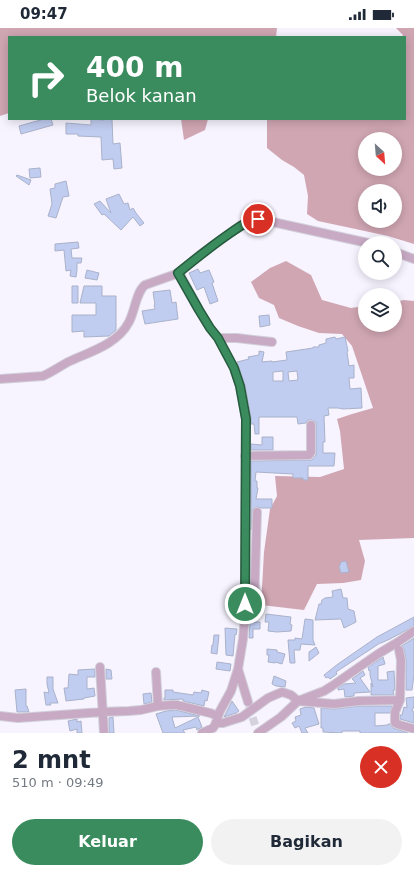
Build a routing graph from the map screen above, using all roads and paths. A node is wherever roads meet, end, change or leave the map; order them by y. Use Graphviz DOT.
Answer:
graph roads {
  1 [pos="358,241"];
  2 [pos="402,255"];
  3 [pos="414,259"];
  4 [pos="178,273"];
  5 [pos="218,338"];
  6 [pos="272,342"];
  7 [pos="0,379"];
  8 [pos="311,425"];
  9 [pos="245,456"];
  10 [pos="257,512"];
  11 [pos="245,616"];
  12 [pos="414,631"];
  13 [pos="399,650"];
  14 [pos="100,667"];
  15 [pos="238,669"];
  16 [pos="156,672"];
  17 [pos="400,700"];
  18 [pos="298,701"];
  19 [pos="248,702"];
  20 [pos="158,706"];
  21 [pos="102,712"];
  22 [pos="0,716"];
  23 [pos="217,719"];
  24 [pos="414,729"];
  25 [pos="257,731"];
  26 [pos="104,733"];
  27 [pos="202,733"];
  1 -- 4 [label="street"];
  2 -- 3 [label="street"];
  4 -- 5 [label="street"];
  4 -- 7 [label="street"];
  5 -- 6 [label="street"];
  5 -- 9 [label="street"];
  8 -- 9 [label="street"];
  9 -- 11 [label="street"];
  10 -- 11 [label="street"];
  11 -- 15 [label="street"];
  12 -- 18 [label="street"];
  13 -- 17 [label="street"];
  14 -- 21 [label="street"];
  15 -- 19 [label="street"];
  15 -- 23 [label="street"];
  16 -- 20 [label="street"];
  17 -- 18 [label="street"];
  17 -- 24 [label="street"];
  18 -- 23 [label="street"];
  18 -- 25 [label="street"];
  20 -- 21 [label="street"];
  20 -- 23 [label="street"];
  21 -- 22 [label="street"];
  21 -- 26 [label="street"];
  23 -- 27 [label="street"];
}
